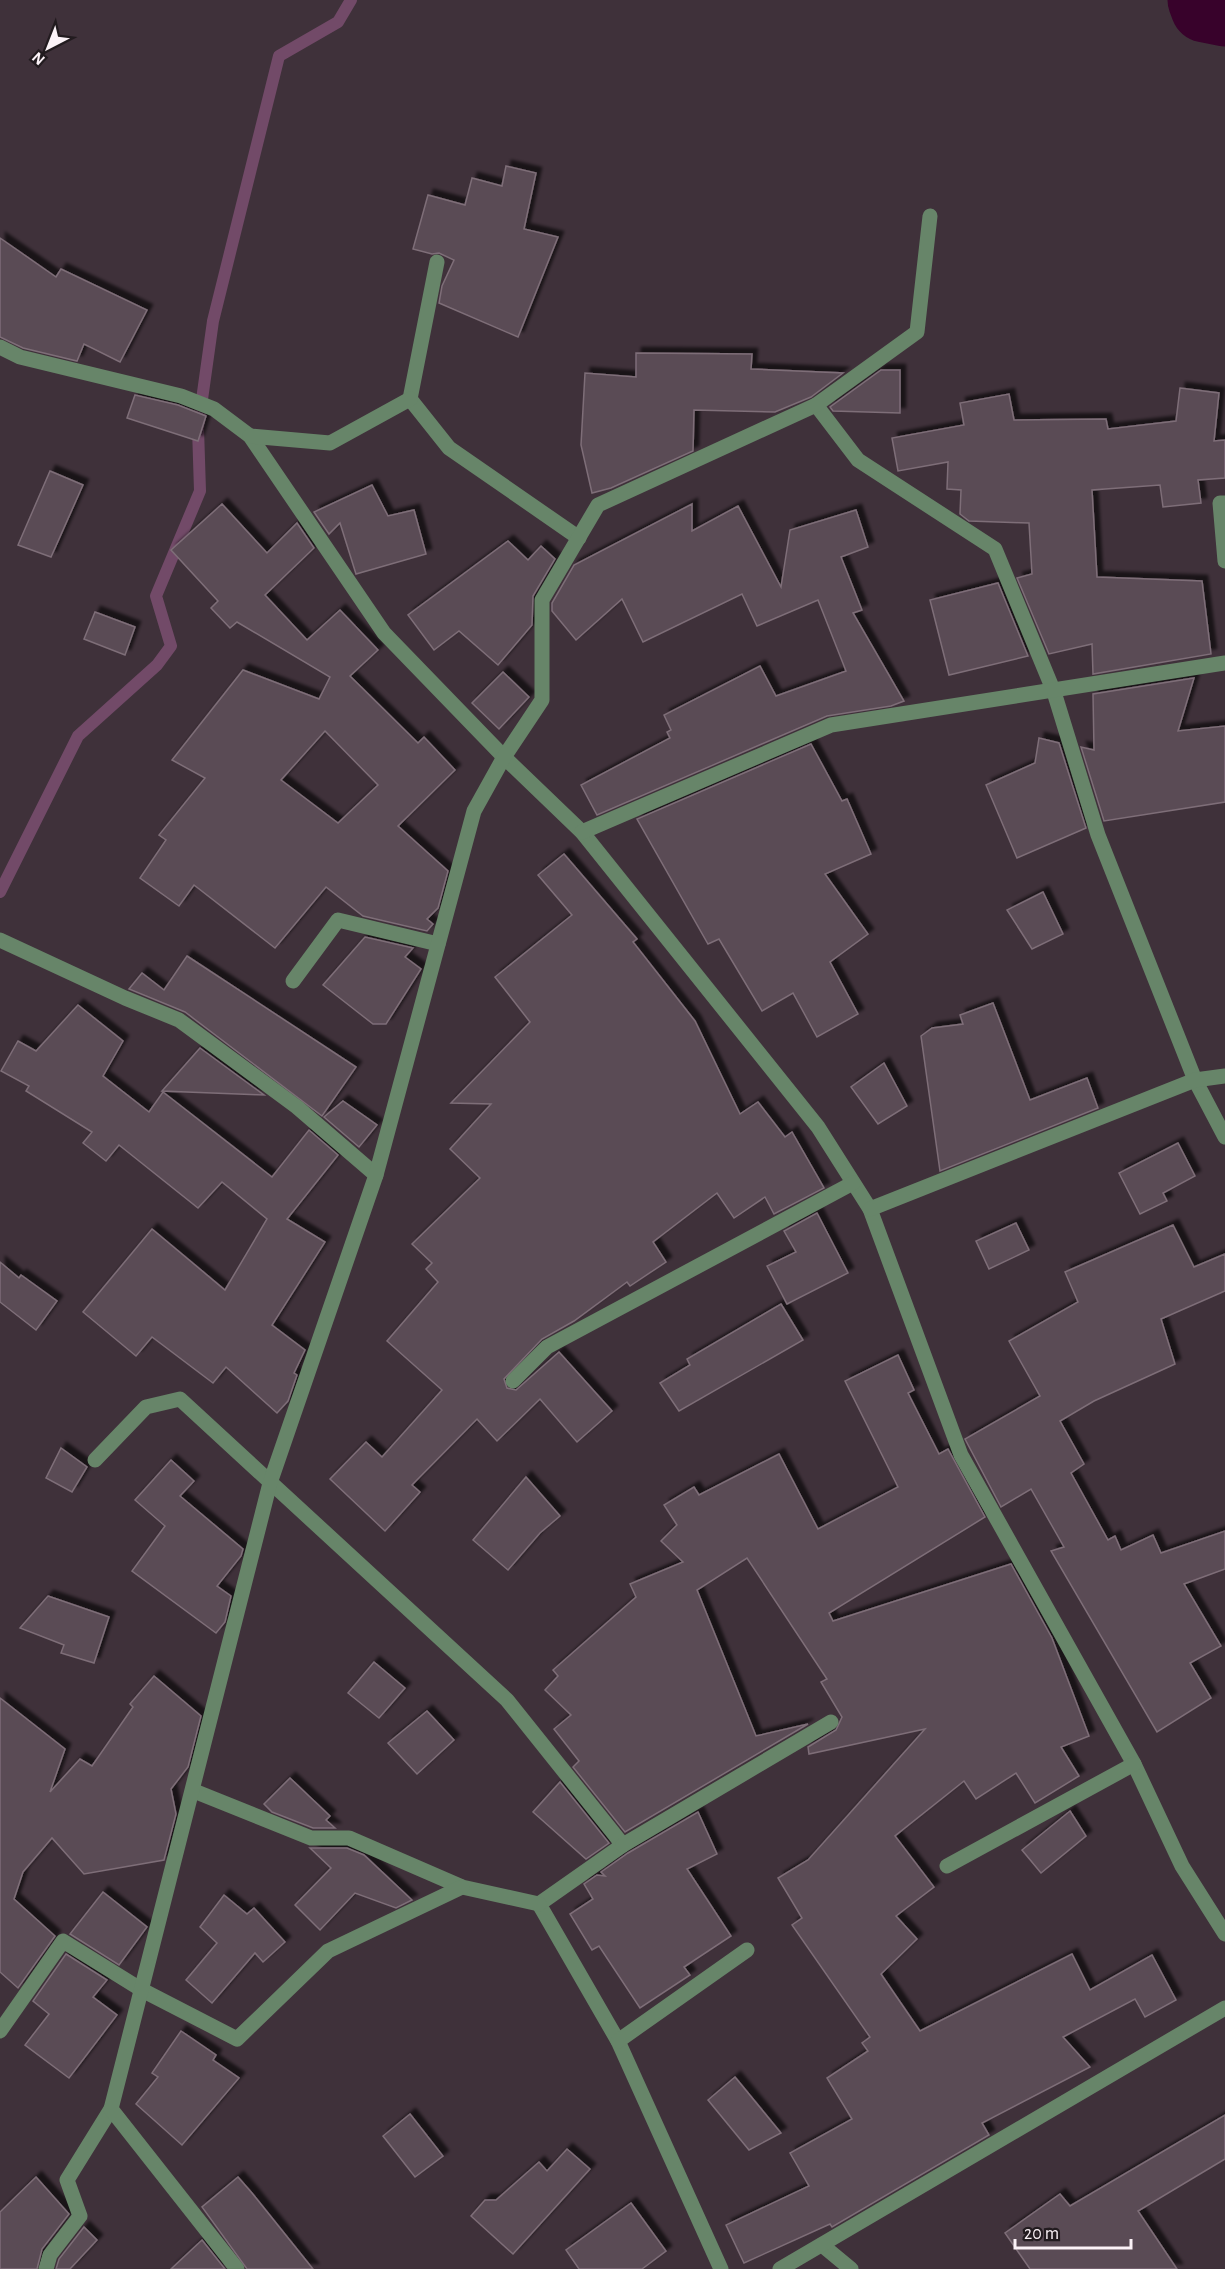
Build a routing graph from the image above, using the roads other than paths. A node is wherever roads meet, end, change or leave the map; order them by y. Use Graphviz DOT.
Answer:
graph roads {
  1 [pos="930,216"];
  2 [pos="437,262"];
  3 [pos="0,347"];
  4 [pos="410,399"];
  5 [pos="816,405"];
  6 [pos="250,436"];
  7 [pos="1225,503"];
  8 [pos="579,538"];
  9 [pos="1225,561"];
  10 [pos="1225,663"];
  11 [pos="1054,692"];
  12 [pos="504,757"];
  13 [pos="582,832"];
  14 [pos="0,940"];
  15 [pos="438,944"];
  16 [pos="293,981"];
  17 [pos="1225,1076"];
  18 [pos="1195,1080"];
  19 [pos="1225,1137"];
  20 [pos="376,1175"];
  21 [pos="853,1183"];
  22 [pos="870,1209"];
  23 [pos="513,1381"];
  24 [pos="95,1460"];
  25 [pos="270,1483"];
  26 [pos="831,1722"];
  27 [pos="1134,1764"];
  28 [pos="194,1791"];
  29 [pos="623,1845"];
  30 [pos="947,1866"];
  31 [pos="462,1887"];
  32 [pos="539,1905"];
  33 [pos="1225,1934"];
  34 [pos="747,1950"];
  35 [pos="142,1990"];
  36 [pos="1225,2008"];
  37 [pos="0,2031"];
  38 [pos="618,2042"];
  39 [pos="111,2109"];
  40 [pos="822,2245"];
  41 [pos="46,2269"];
  42 [pos="237,2269"];
  43 [pos="721,2269"];
  44 [pos="780,2269"];
  45 [pos="851,2269"];
  1 -- 5 [label="street"];
  2 -- 4 [label="street"];
  3 -- 6 [label="street"];
  4 -- 6 [label="street"];
  4 -- 8 [label="street"];
  5 -- 8 [label="street"];
  5 -- 11 [label="street"];
  6 -- 12 [label="street"];
  7 -- 9 [label="street"];
  8 -- 12 [label="street"];
  10 -- 11 [label="street"];
  11 -- 13 [label="street"];
  11 -- 18 [label="street"];
  12 -- 13 [label="street"];
  12 -- 15 [label="street"];
  13 -- 21 [label="street"];
  14 -- 20 [label="street"];
  15 -- 16 [label="street"];
  15 -- 20 [label="street"];
  17 -- 18 [label="street"];
  18 -- 19 [label="street"];
  18 -- 22 [label="street"];
  20 -- 25 [label="street"];
  21 -- 22 [label="street"];
  21 -- 23 [label="street"];
  22 -- 27 [label="street"];
  24 -- 25 [label="street"];
  25 -- 28 [label="street"];
  25 -- 29 [label="street"];
  26 -- 29 [label="street"];
  27 -- 30 [label="street"];
  27 -- 33 [label="street"];
  28 -- 31 [label="street"];
  28 -- 35 [label="street"];
  29 -- 32 [label="street"];
  31 -- 32 [label="street"];
  31 -- 35 [label="street"];
  32 -- 38 [label="street"];
  34 -- 38 [label="street"];
  35 -- 37 [label="street"];
  35 -- 39 [label="street"];
  36 -- 40 [label="street"];
  38 -- 43 [label="street"];
  39 -- 41 [label="street"];
  39 -- 42 [label="street"];
  40 -- 44 [label="street"];
  40 -- 45 [label="street"];
}
